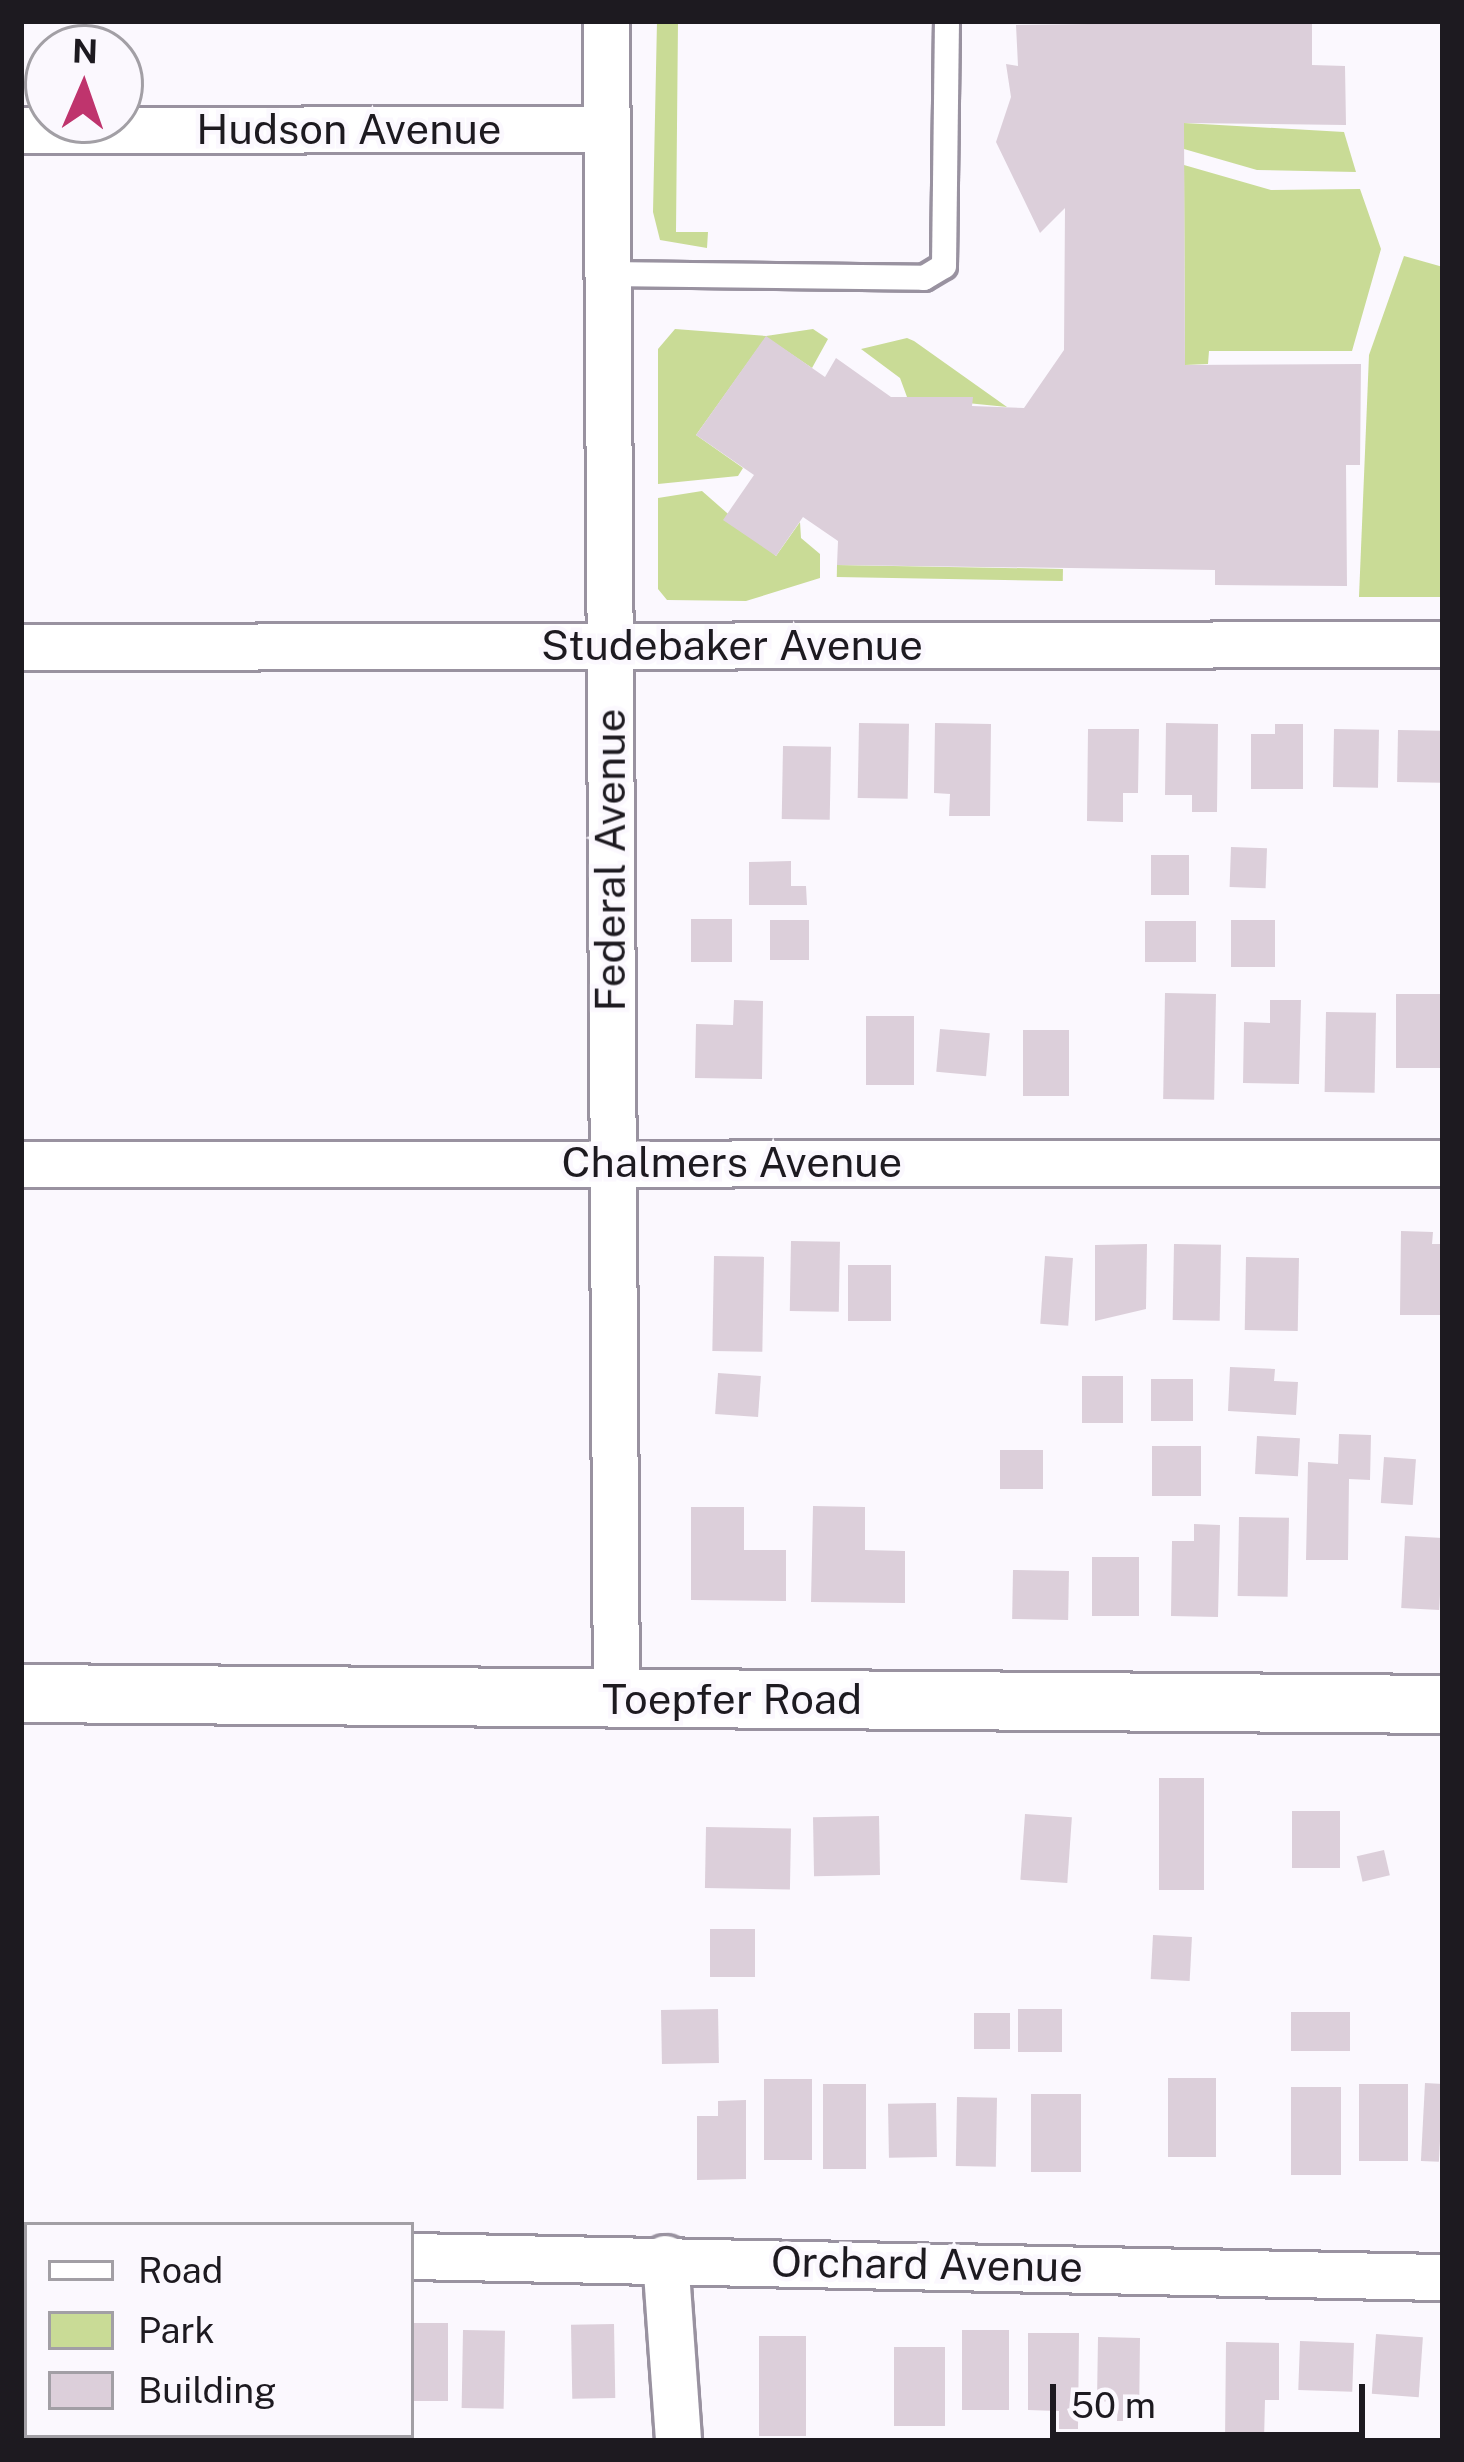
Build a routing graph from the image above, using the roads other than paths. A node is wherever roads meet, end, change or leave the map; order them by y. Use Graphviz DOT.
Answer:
graph roads {
  1 [pos="606,21"];
  2 [pos="947,21"];
  3 [pos="605,129"];
  4 [pos="21,130"];
  5 [pos="607,274"];
  6 [pos="1443,644"];
  7 [pos="610,645"];
  8 [pos="21,646"];
  9 [pos="610,1162"];
  10 [pos="1443,1163"];
  11 [pos="21,1164"];
  12 [pos="21,1694"];
  13 [pos="616,1698"];
  14 [pos="1443,1704"];
  15 [pos="414,2256"];
  16 [pos="665,2258"];
  17 [pos="1443,2277"];
  18 [pos="678,2441"];
  1 -- 3 [label="street, Federal Avenue"];
  2 -- 5 [label="lane"];
  3 -- 4 [label="street, Hudson Avenue"];
  3 -- 5 [label="street, Federal Avenue"];
  5 -- 7 [label="street, Federal Avenue"];
  6 -- 7 [label="street, Studebaker Avenue"];
  7 -- 8 [label="street, Studebaker Avenue"];
  7 -- 9 [label="street, Federal Avenue"];
  9 -- 10 [label="street, Chalmers Avenue"];
  9 -- 11 [label="street, Chalmers Avenue"];
  9 -- 13 [label="street, Federal Avenue"];
  12 -- 13 [label="street, Toepfer Road"];
  13 -- 14 [label="street, Toepfer Road"];
  15 -- 16 [label="street, Orchard Avenue"];
  16 -- 17 [label="street, Orchard Avenue"];
  16 -- 18 [label="street"];
}
